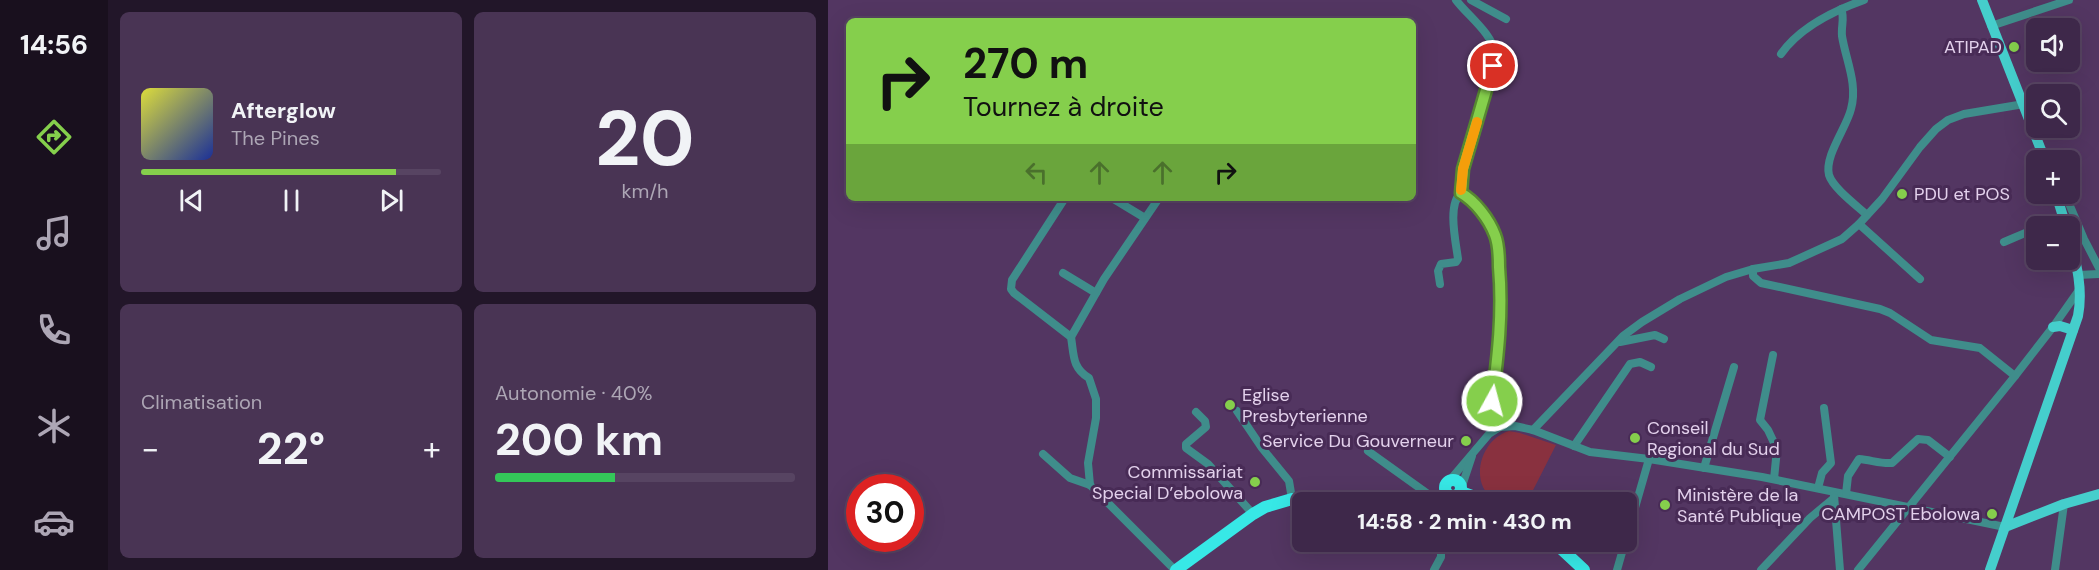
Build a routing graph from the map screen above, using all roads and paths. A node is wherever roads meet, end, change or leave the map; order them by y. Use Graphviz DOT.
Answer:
graph roads {
  1 [pos="1456,0"];
  2 [pos="1471,0"];
  3 [pos="1864,0"];
  4 [pos="1982,0"];
  5 [pos="2068,0"];
  6 [pos="1841,9"];
  7 [pos="1506,19"];
  8 [pos="1991,26"];
  9 [pos="1781,54"];
  10 [pos="2024,104"];
  11 [pos="2040,150"];
  12 [pos="1461,193"];
  13 [pos="1063,201"];
  14 [pos="1117,201"];
  15 [pos="1157,201"];
  16 [pos="2069,204"];
  17 [pos="1867,215"];
  18 [pos="1145,218"];
  19 [pos="1859,224"];
  20 [pos="2026,233"];
  21 [pos="2004,242"];
  22 [pos="2099,268"];
  23 [pos="1753,269"];
  24 [pos="2077,270"];
  25 [pos="1063,273"];
  26 [pos="2099,274"];
  27 [pos="2078,275"];
  28 [pos="1920,279"];
  29 [pos="1440,284"];
  30 [pos="2079,290"];
  31 [pos="1096,293"];
  32 [pos="2053,327"];
  33 [pos="2073,330"];
  34 [pos="1071,337"];
  35 [pos="1664,339"];
  36 [pos="1612,346"];
  37 [pos="1773,355"];
  38 [pos="1734,367"];
  39 [pos="1651,368"];
  40 [pos="2015,376"];
  41 [pos="1824,408"];
  42 [pos="1237,411"];
  43 [pos="1196,412"];
  44 [pos="1494,430"];
  45 [pos="1533,430"];
  46 [pos="1574,446"];
  47 [pos="1368,451"];
  48 [pos="1043,454"];
  49 [pos="1472,455"];
  50 [pos="1950,457"];
  51 [pos="1649,459"];
  52 [pos="1704,468"];
  53 [pos="1774,479"];
  54 [pos="1090,484"];
  55 [pos="1818,488"];
  56 [pos="1448,492"];
  57 [pos="1451,492"];
  58 [pos="1451,492"];
  59 [pos="1846,494"];
  60 [pos="2099,494"];
  61 [pos="1834,495"];
  62 [pos="1292,499"];
  63 [pos="1637,501"];
  64 [pos="2064,504"];
  65 [pos="1909,508"];
  66 [pos="1253,514"];
  67 [pos="2005,527"];
  68 [pos="1441,552"];
  69 [pos="1565,552"];
  70 [pos="1622,552"];
  71 [pos="1764,568"];
  72 [pos="1180,569"];
  73 [pos="1434,570"];
  74 [pos="1584,570"];
  75 [pos="1617,570"];
  76 [pos="1777,570"];
  77 [pos="1840,570"];
  78 [pos="1858,570"];
  79 [pos="1990,570"];
  80 [pos="2055,570"];
  1 -- 12 [label="street"];
  2 -- 7 [label="street"];
  3 -- 6 [label="street"];
  4 -- 8 [label="main road"];
  5 -- 8 [label="street"];
  6 -- 9 [label="street"];
  6 -- 17 [label="street"];
  8 -- 10 [label="main road"];
  10 -- 11 [label="main road"];
  10 -- 17 [label="street"];
  12 -- 29 [label="street"];
  12 -- 44 [label="street"];
  13 -- 34 [label="street"];
  14 -- 18 [label="street"];
  15 -- 18 [label="street"];
  16 -- 22 [label="street"];
  17 -- 19 [label="street"];
  18 -- 31 [label="street"];
  19 -- 23 [label="street"];
  19 -- 28 [label="street"];
  20 -- 21 [label="street"];
  23 -- 36 [label="street"];
  23 -- 40 [label="street"];
  24 -- 27 [label="main road"];
  25 -- 31 [label="street"];
  26 -- 27 [label="street"];
  27 -- 30 [label="main road"];
  30 -- 32 [label="street"];
  30 -- 33 [label="main road"];
  31 -- 34 [label="street"];
  32 -- 33 [label="main road"];
  32 -- 40 [label="street"];
  33 -- 67 [label="main road"];
  34 -- 54 [label="street"];
  35 -- 36 [label="street"];
  36 -- 45 [label="street"];
  37 -- 53 [label="street"];
  38 -- 52 [label="street"];
  39 -- 46 [label="street"];
  40 -- 50 [label="street"];
  41 -- 55 [label="street"];
  42 -- 62 [label="street"];
  43 -- 66 [label="street"];
  44 -- 45 [label="street"];
  44 -- 49 [label="street"];
  45 -- 46 [label="street"];
  46 -- 51 [label="street"];
  47 -- 56 [label="street"];
  48 -- 54 [label="street"];
  49 -- 57 [label="street"];
  49 -- 58 [label="street"];
  50 -- 59 [label="street"];
  50 -- 65 [label="street"];
  51 -- 52 [label="street"];
  51 -- 63 [label="street"];
  52 -- 53 [label="street"];
  53 -- 55 [label="street"];
  54 -- 72 [label="street"];
  55 -- 61 [label="street"];
  59 -- 61 [label="street"];
  59 -- 65 [label="street"];
  60 -- 64 [label="main road"];
  61 -- 71 [label="street"];
  61 -- 77 [label="street"];
  62 -- 66 [label="highway"];
  64 -- 67 [label="main road"];
  64 -- 80 [label="street"];
  65 -- 67 [label="street"];
  65 -- 78 [label="street"];
  66 -- 72 [label="highway"];
  67 -- 79 [label="main road"];
  68 -- 73 [label="street"];
  69 -- 74 [label="highway"];
  70 -- 75 [label="street"];
  71 -- 76 [label="street"];
}
